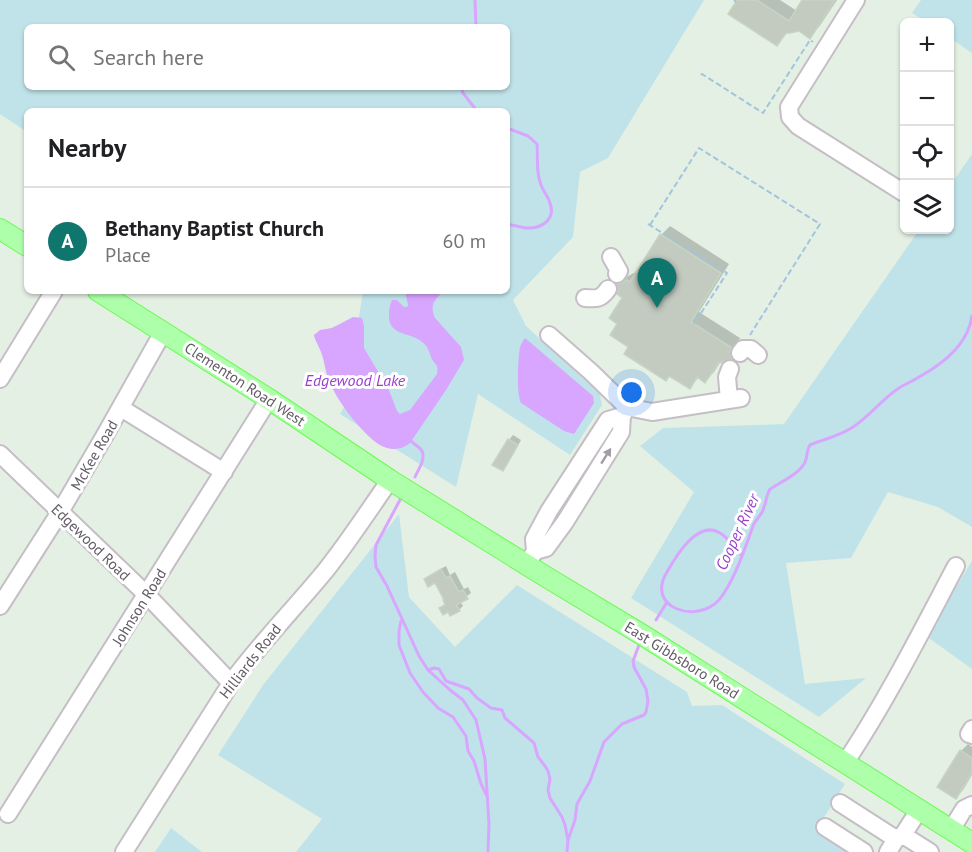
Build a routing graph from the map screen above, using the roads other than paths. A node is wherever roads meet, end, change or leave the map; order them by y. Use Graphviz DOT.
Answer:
graph roads {
  1 [pos="856,0"];
  2 [pos="900,190"];
  3 [pos="0,229"];
  4 [pos="24,244"];
  5 [pos="611,257"];
  6 [pos="617,274"];
  7 [pos="608,289"];
  8 [pos="52,294"];
  9 [pos="103,294"];
  10 [pos="585,298"];
  11 [pos="163,332"];
  12 [pos="549,334"];
  13 [pos="740,353"];
  14 [pos="758,355"];
  15 [pos="730,369"];
  16 [pos="0,379"];
  17 [pos="269,399"];
  18 [pos="121,408"];
  19 [pos="624,412"];
  20 [pos="0,454"];
  21 [pos="576,468"];
  22 [pos="224,472"];
  23 [pos="592,479"];
  24 [pos="390,480"];
  25 [pos="60,512"];
  26 [pos="549,512"];
  27 [pos="565,522"];
  28 [pos="531,558"];
  29 [pos="956,566"];
  30 [pos="147,595"];
  31 [pos="0,606"];
  32 [pos="231,683"];
  33 [pos="972,729"];
  34 [pos="972,735"];
  35 [pos="845,763"];
  36 [pos="840,803"];
  37 [pos="972,805"];
  38 [pos="919,810"];
  39 [pos="8,814"];
  40 [pos="825,827"];
  41 [pos="951,830"];
  42 [pos="896,842"];
  43 [pos="972,843"];
  44 [pos="854,849"];
  45 [pos="124,852"];
  46 [pos="930,852"];
  1 -- 2 [label="street"];
  3 -- 4 [label="main road"];
  5 -- 6 [label="street"];
  7 -- 10 [label="street"];
  8 -- 16 [label="street"];
  9 -- 11 [label="main road, Clementon Road West"];
  11 -- 17 [label="main road, Clementon Road West"];
  11 -- 18 [label="street, McKee Road"];
  12 -- 19 [label="street"];
  13 -- 14 [label="street"];
  15 -- 19 [label="street"];
  17 -- 22 [label="street, Johnson Road"];
  17 -- 24 [label="main road, Clementon Road West"];
  18 -- 22 [label="street"];
  18 -- 25 [label="street, McKee Road"];
  19 -- 21 [label="street"];
  23 -- 19 [label="street, one-way"];
  20 -- 25 [label="street, Edgewood Road"];
  21 -- 23 [label="street"];
  21 -- 26 [label="street"];
  22 -- 30 [label="street, Johnson Road"];
  23 -- 27 [label="street"];
  24 -- 28 [label="main road, East Gibbsboro Road"];
  24 -- 32 [label="street, Hilliards Road"];
  25 -- 30 [label="street, Edgewood Road"];
  25 -- 31 [label="street, McKee Road"];
  26 -- 27 [label="street"];
  26 -- 28 [label="street"];
  27 -- 28 [label="street"];
  28 -- 35 [label="main road, East Gibbsboro Road"];
  29 -- 35 [label="street"];
  30 -- 32 [label="street, Edgewood Road"];
  30 -- 39 [label="street, Johnson Road"];
  32 -- 45 [label="street, Hilliards Road"];
  33 -- 34 [label="street"];
  35 -- 38 [label="main road, East Gibbsboro Road"];
  36 -- 42 [label="street"];
  37 -- 41 [label="street"];
  38 -- 41 [label="main road, East Gibbsboro Road"];
  38 -- 42 [label="street"];
  40 -- 44 [label="street"];
  41 -- 43 [label="main road, East Gibbsboro Road"];
  42 -- 46 [label="street"];
}
